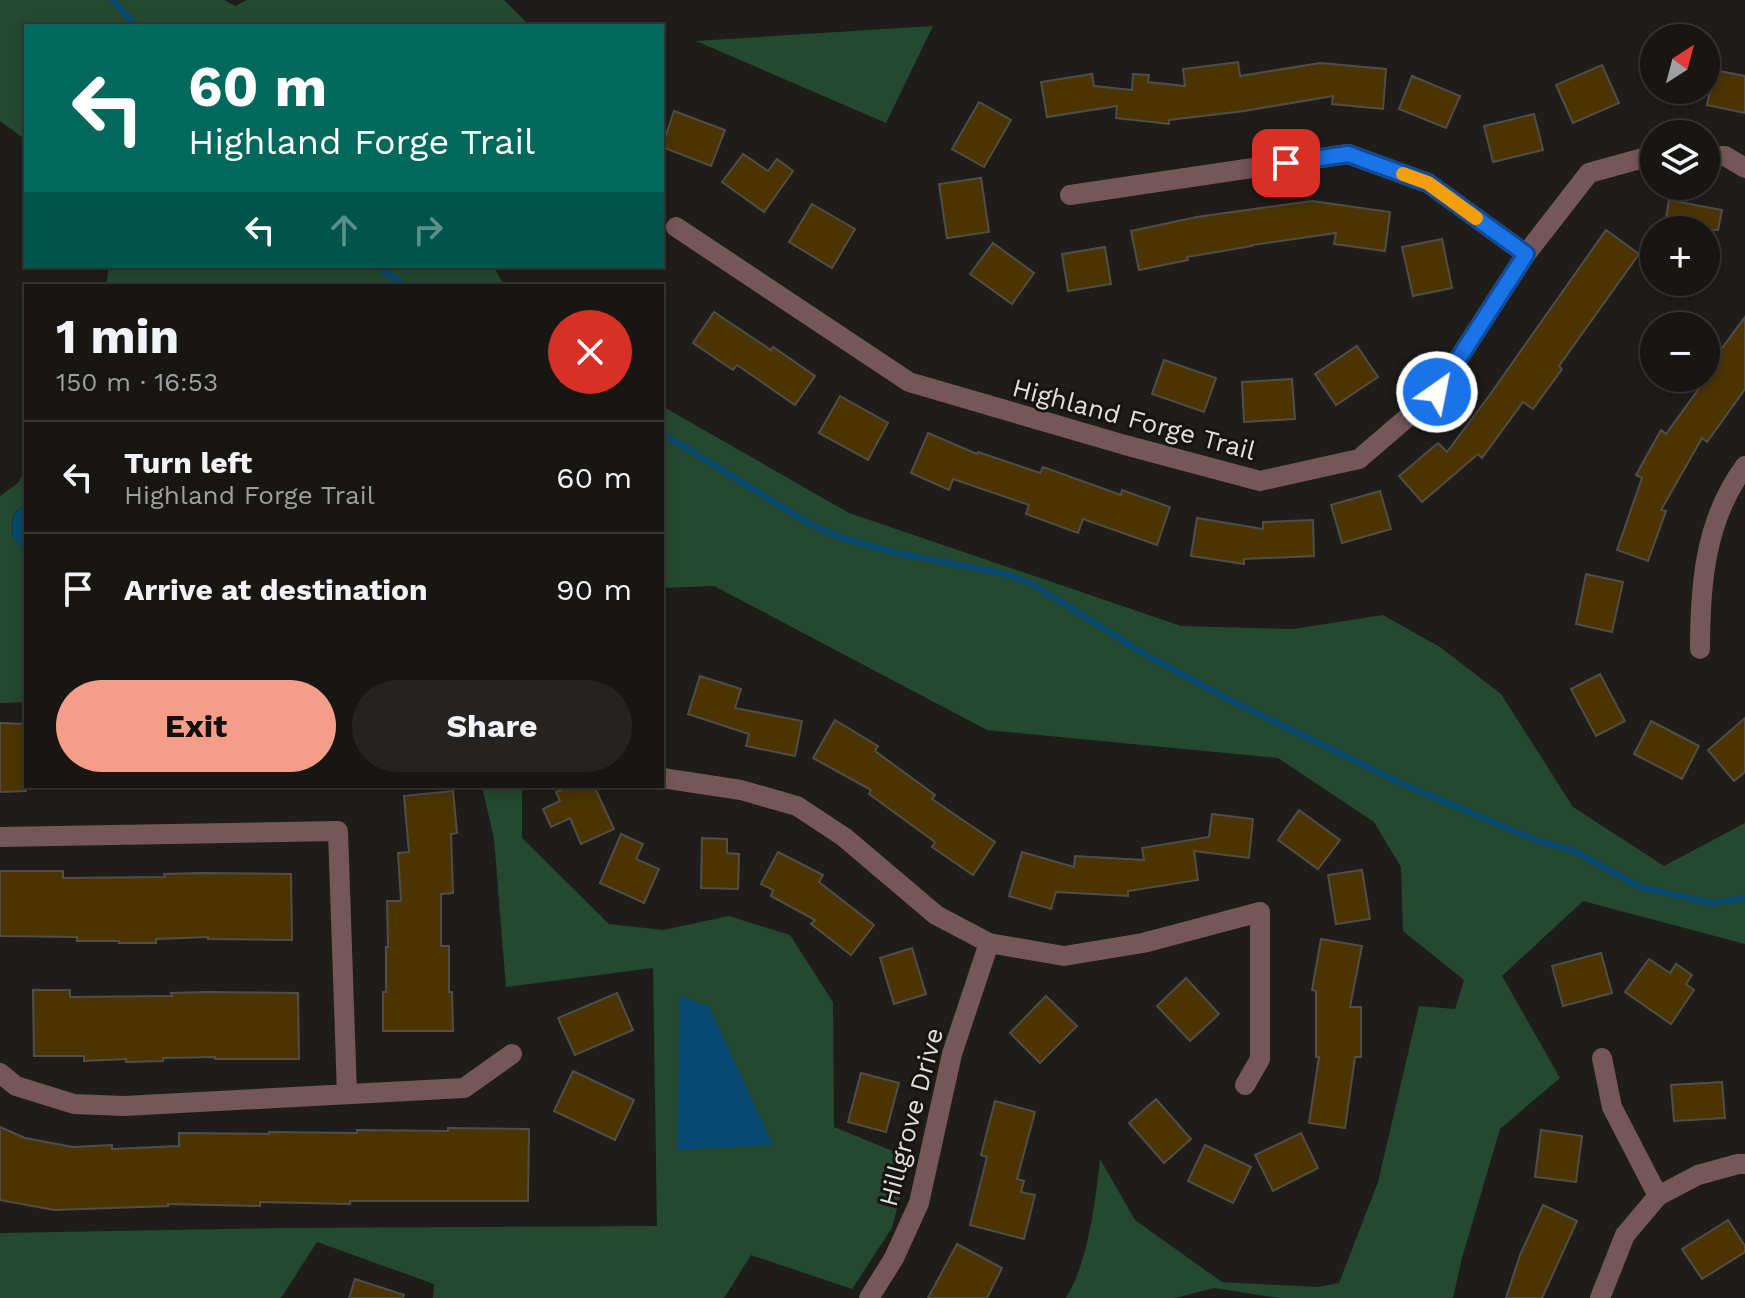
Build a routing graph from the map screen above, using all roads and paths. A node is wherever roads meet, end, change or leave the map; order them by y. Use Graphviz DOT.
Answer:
graph roads {
  1 [pos="1720,156"];
  2 [pos="1640,159"];
  3 [pos="1745,168"];
  4 [pos="1070,195"];
  5 [pos="676,227"];
  6 [pos="1526,254"];
  7 [pos="1745,466"];
  8 [pos="1700,649"];
  9 [pos="664,778"];
  10 [pos="0,837"];
  11 [pos="989,943"];
  12 [pos="512,1054"];
  13 [pos="1602,1058"];
  14 [pos="0,1073"];
  15 [pos="1245,1085"];
  16 [pos="347,1094"];
  17 [pos="1745,1164"];
  18 [pos="1658,1196"];
  19 [pos="869,1298"];
  20 [pos="1600,1298"];
  1 -- 3 [label="street"];
  2 -- 6 [label="street, Highland Forge Trail"];
  4 -- 6 [label="street"];
  5 -- 6 [label="street, Highland Forge Trail"];
  7 -- 8 [label="street"];
  9 -- 11 [label="street"];
  10 -- 16 [label="street"];
  11 -- 15 [label="street"];
  11 -- 19 [label="street, Hillgrove Drive"];
  12 -- 16 [label="street"];
  13 -- 18 [label="street"];
  14 -- 16 [label="street"];
  17 -- 18 [label="street"];
  18 -- 20 [label="street"];
}
